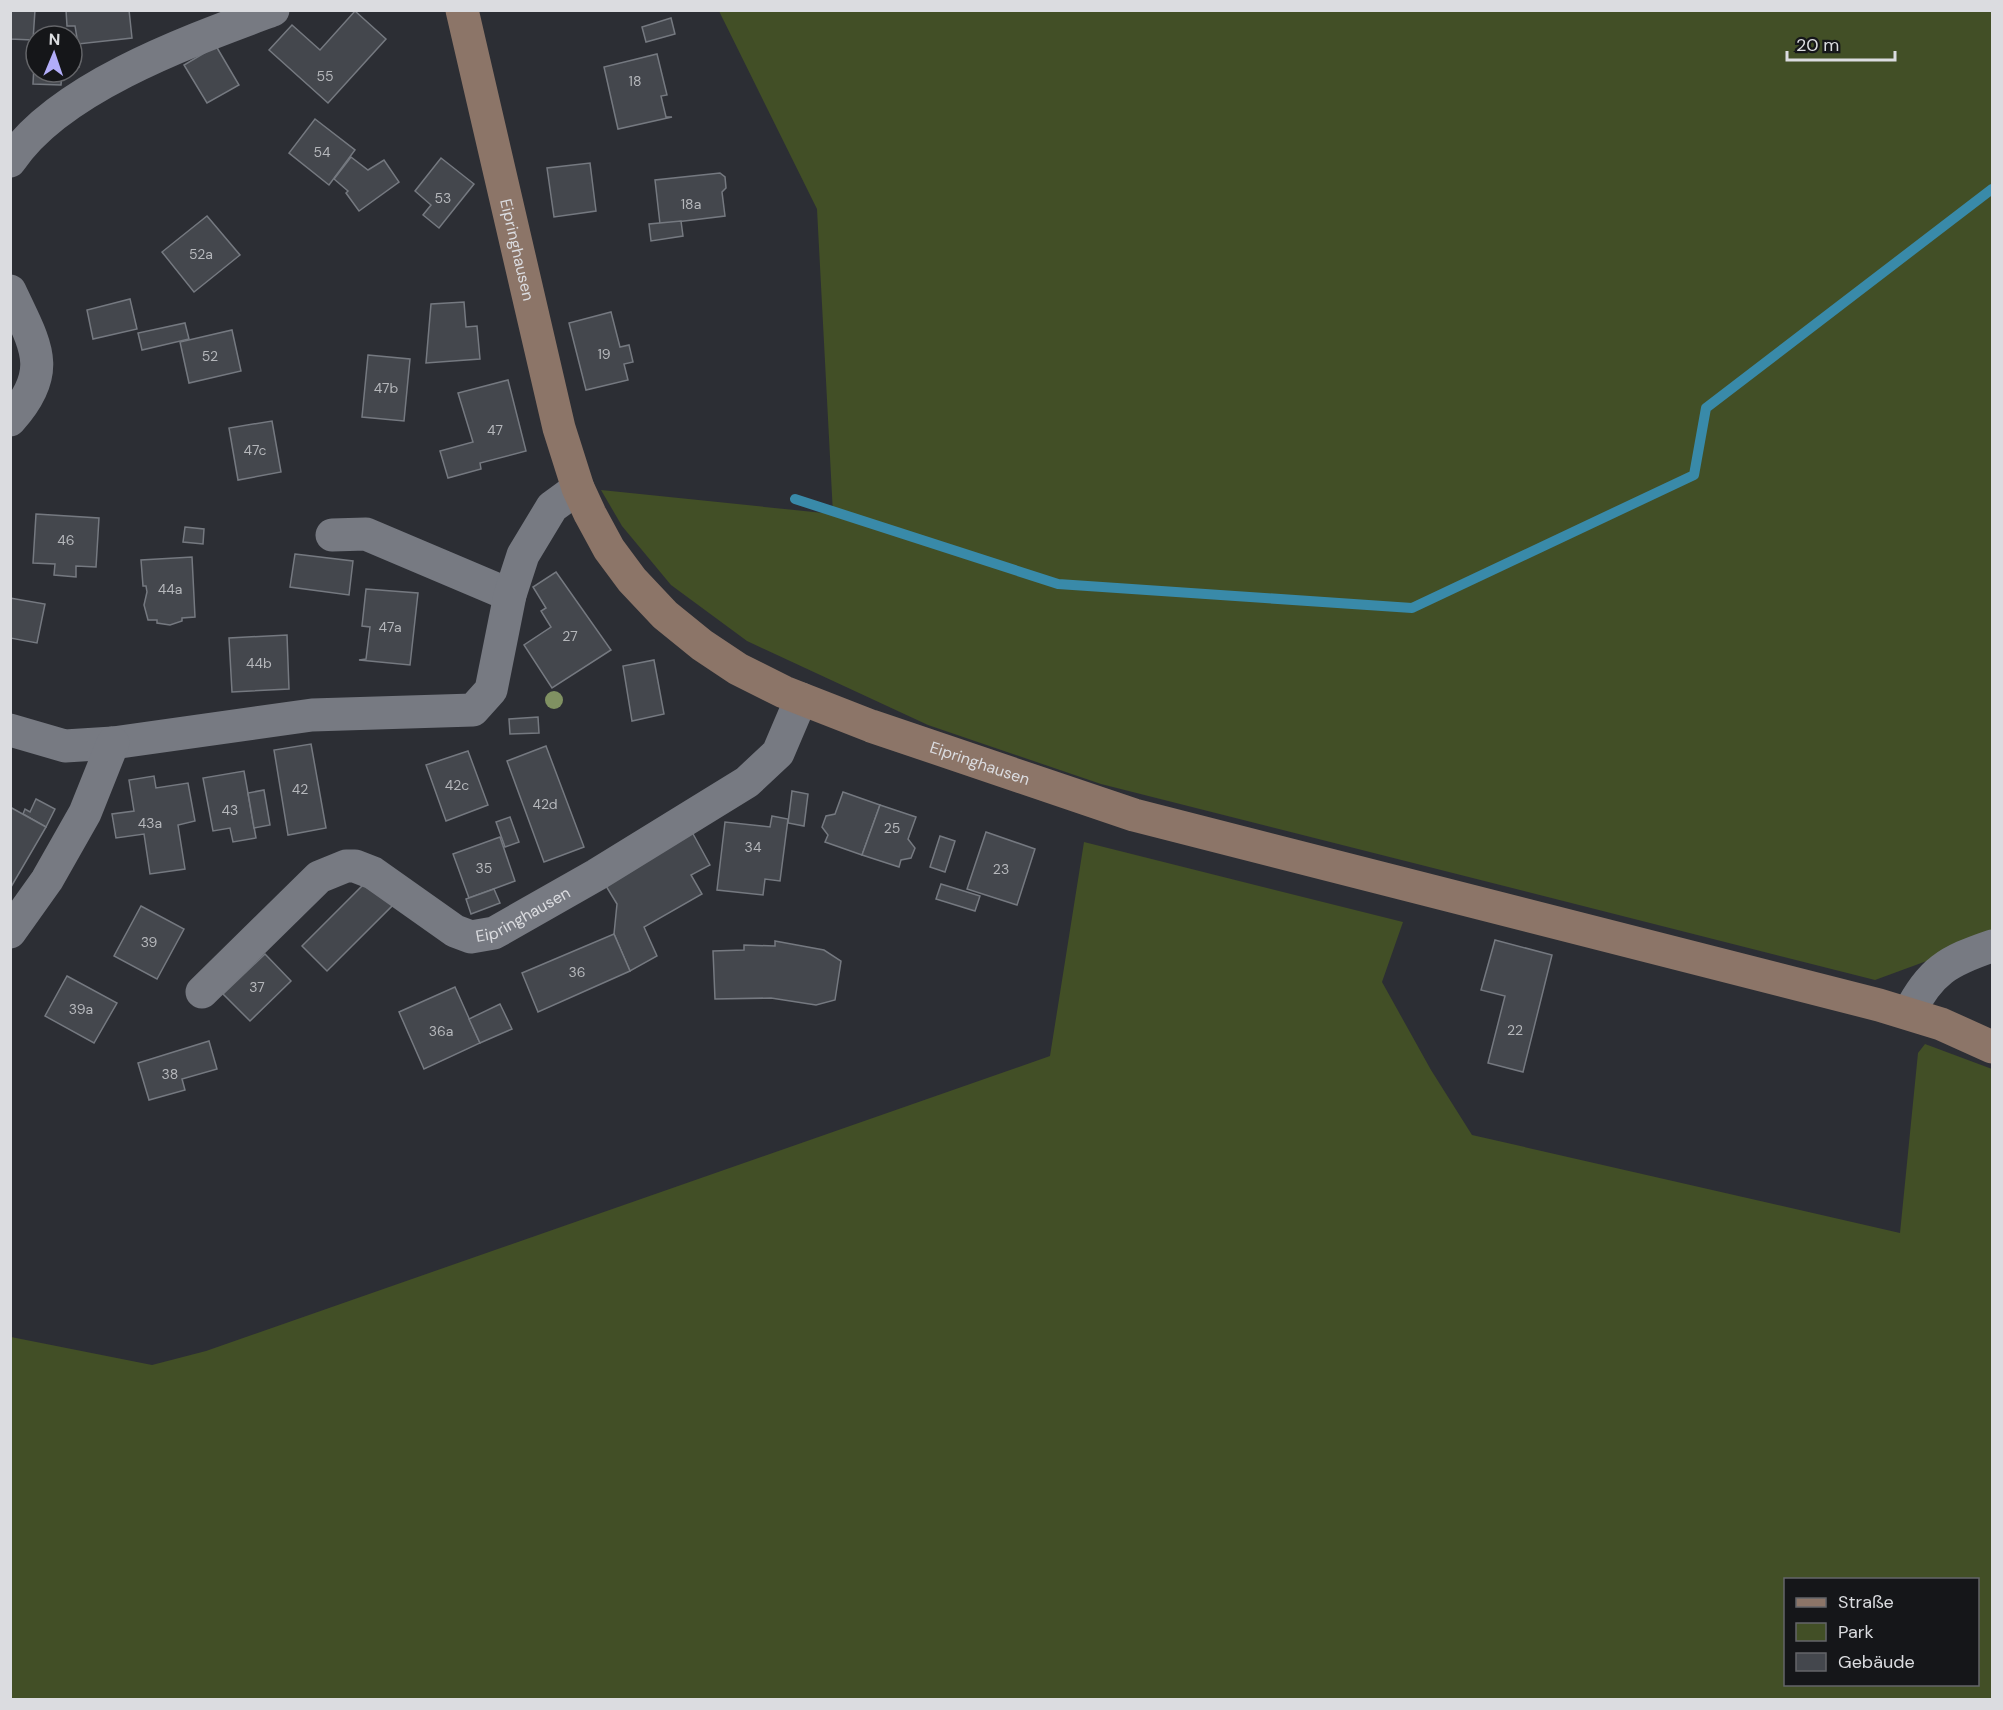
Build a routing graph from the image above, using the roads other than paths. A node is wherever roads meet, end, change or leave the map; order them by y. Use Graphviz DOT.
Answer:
graph roads {
  1 [pos="273,10"];
  2 [pos="462,10"];
  3 [pos="10,161"];
  4 [pos="10,291"];
  5 [pos="10,420"];
  6 [pos="578,488"];
  7 [pos="332,535"];
  8 [pos="510,595"];
  9 [pos="801,699"];
  10 [pos="10,730"];
  11 [pos="113,743"];
  12 [pos="10,932"];
  13 [pos="1992,946"];
  14 [pos="202,992"];
  15 [pos="1909,1013"];
  16 [pos="1992,1047"];
  1 -- 3 [label="street"];
  2 -- 6 [label="main road, Eipringhausen"];
  4 -- 5 [label="street"];
  6 -- 8 [label="street"];
  6 -- 9 [label="main road, Eipringhausen"];
  7 -- 8 [label="street"];
  8 -- 11 [label="street"];
  9 -- 14 [label="street, Eipringhausen"];
  9 -- 15 [label="main road, Eipringhausen"];
  10 -- 11 [label="street"];
  11 -- 12 [label="street"];
  13 -- 15 [label="street"];
  15 -- 16 [label="main road, Eipringhausen"];
}
